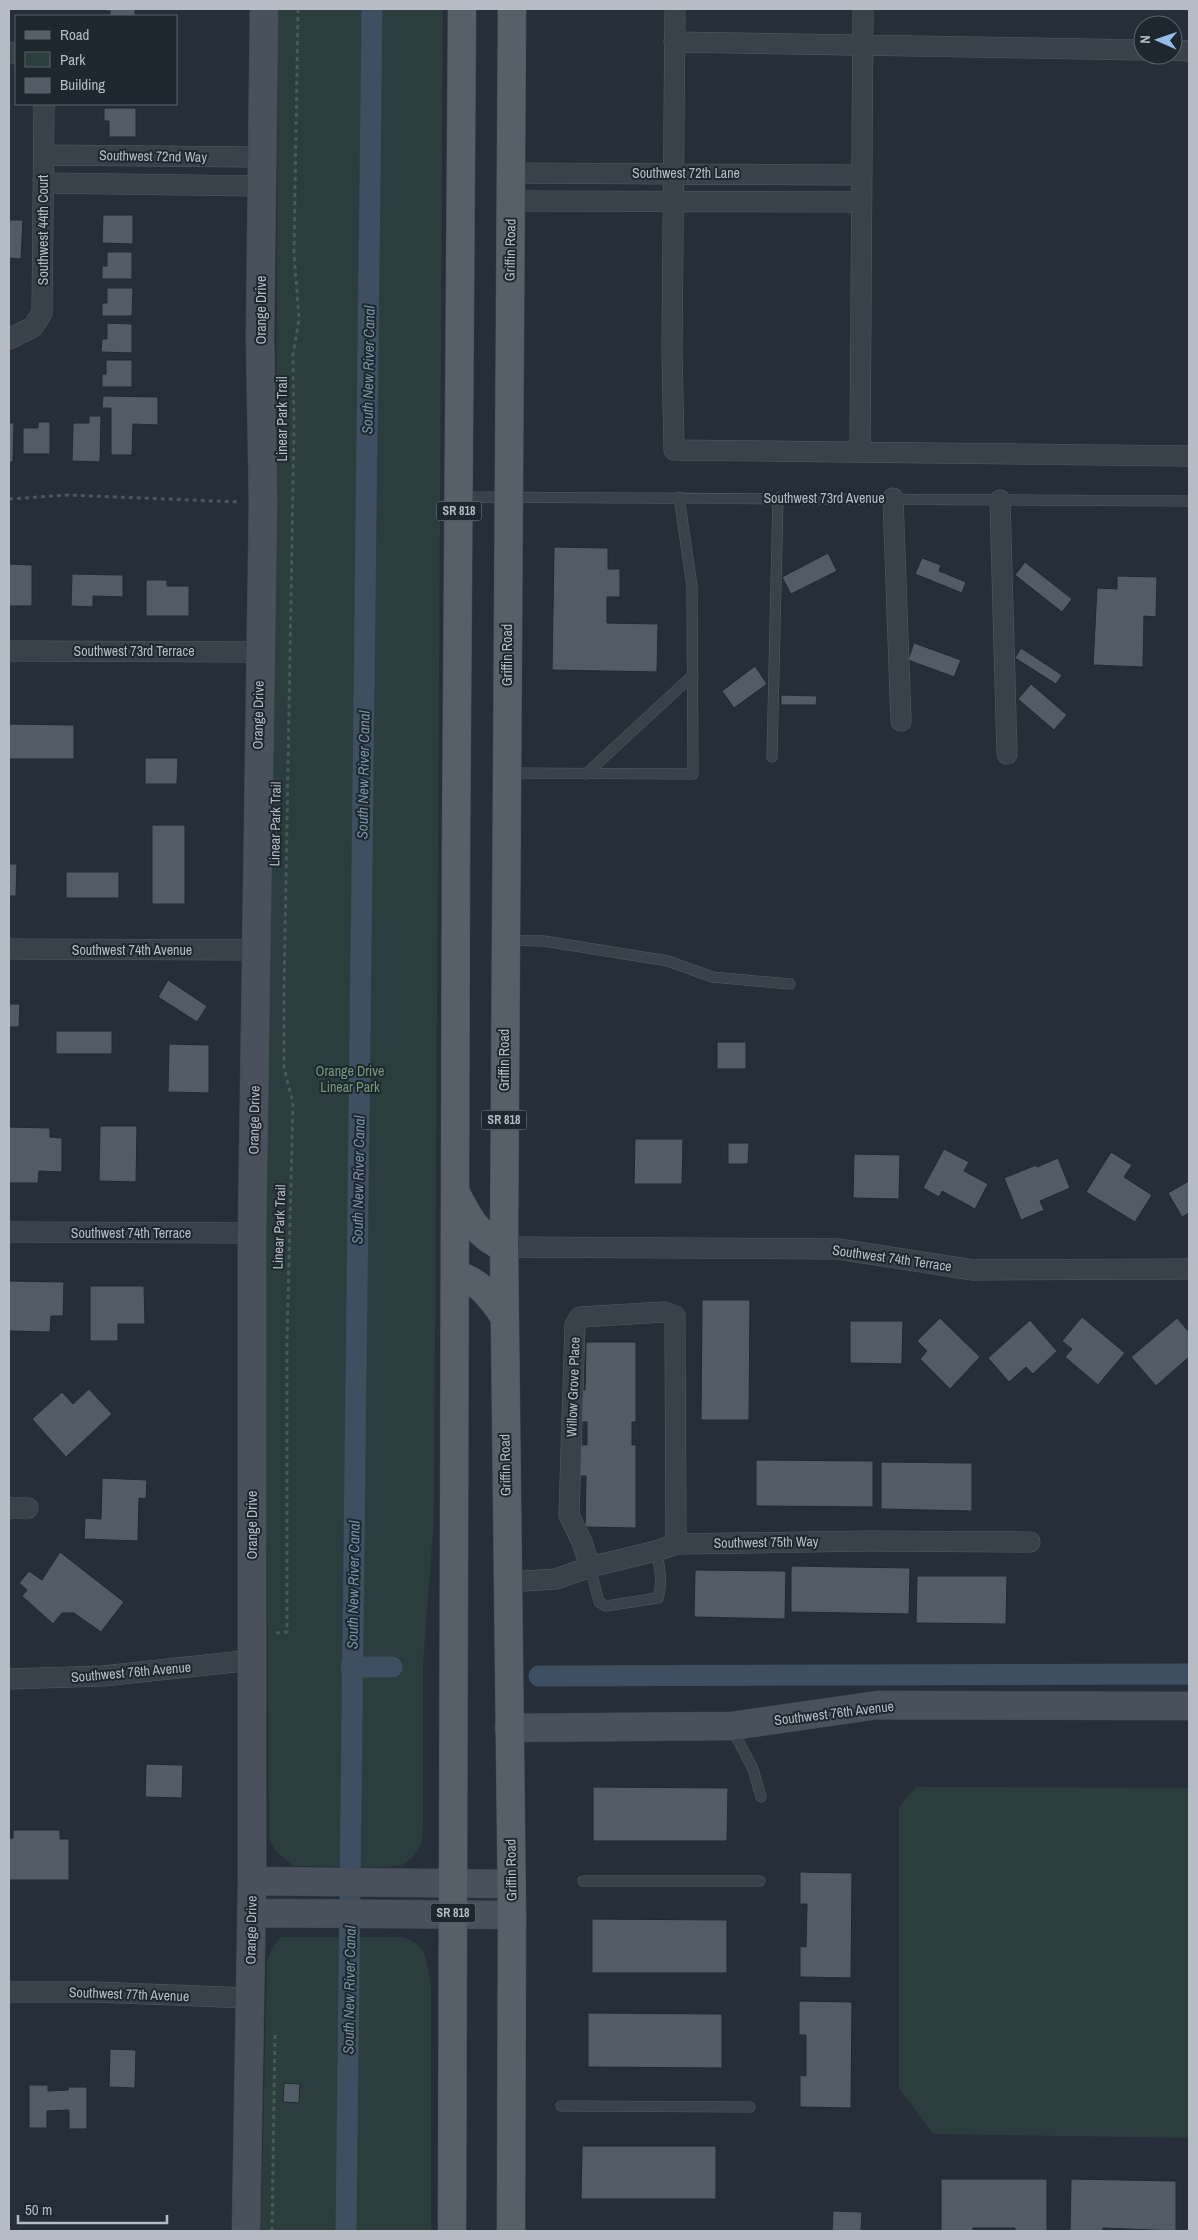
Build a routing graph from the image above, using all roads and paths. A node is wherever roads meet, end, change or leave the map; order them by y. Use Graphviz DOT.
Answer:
graph roads {
  1 [pos="264,9"];
  2 [pos="298,9"];
  3 [pos="462,9"];
  4 [pos="512,9"];
  5 [pos="675,9"];
  6 [pos="863,9"];
  7 [pos="674,42"];
  8 [pos="863,45"];
  9 [pos="1133,50"];
  10 [pos="44,105"];
  11 [pos="44,155"];
  12 [pos="262,157"];
  13 [pos="511,173"];
  14 [pos="673,173"];
  15 [pos="862,175"];
  16 [pos="44,183"];
  17 [pos="262,186"];
  18 [pos="511,201"];
  19 [pos="673,201"];
  20 [pos="862,202"];
  21 [pos="10,339"];
  22 [pos="860,452"];
  23 [pos="1189,456"];
  24 [pos="459,497"];
  25 [pos="508,497"];
  26 [pos="679,497"];
  27 [pos="778,498"];
  28 [pos="893,498"];
  29 [pos="9,499"];
  30 [pos="1000,500"];
  31 [pos="249,501"];
  32 [pos="1189,501"];
  33 [pos="9,651"];
  34 [pos="259,652"];
  35 [pos="693,675"];
  36 [pos="901,721"];
  37 [pos="1007,754"];
  38 [pos="772,757"];
  39 [pos="506,773"];
  40 [pos="586,774"];
  41 [pos="504,940"];
  42 [pos="9,949"];
  43 [pos="256,950"];
  44 [pos="790,984"];
  45 [pos="454,1189"];
  46 [pos="9,1232"];
  47 [pos="252,1233"];
  48 [pos="504,1247"];
  49 [pos="1189,1269"];
  50 [pos="454,1275"];
  51 [pos="504,1316"];
  52 [pos="1030,1542"];
  53 [pos="676,1544"];
  54 [pos="656,1551"];
  55 [pos="590,1568"];
  56 [pos="507,1582"];
  57 [pos="281,1633"];
  58 [pos="252,1660"];
  59 [pos="9,1679"];
  60 [pos="1189,1706"];
  61 [pos="731,1726"];
  62 [pos="509,1728"];
  63 [pos="761,1797"];
  64 [pos="252,1881"];
  65 [pos="583,1881"];
  66 [pos="760,1881"];
  67 [pos="453,1883"];
  68 [pos="511,1884"];
  69 [pos="251,1913"];
  70 [pos="453,1914"];
  71 [pos="512,1915"];
  72 [pos="9,1992"];
  73 [pos="250,1998"];
  74 [pos="561,2106"];
  75 [pos="750,2106"];
  76 [pos="246,2231"];
  77 [pos="452,2231"];
  78 [pos="511,2231"];
  1 -- 12 [label="street, Orange Drive"];
  2 -- 57 [label="path, Linear Park Trail"];
  3 -- 24 [label="main road, SR 818"];
  4 -- 13 [label="main road, Griffin Road / SR 818"];
  5 -- 7 [label="street"];
  6 -- 8 [label="street"];
  7 -- 8 [label="street"];
  7 -- 14 [label="street"];
  8 -- 9 [label="street"];
  8 -- 15 [label="street"];
  10 -- 11 [label="street, Southwest 44th Court"];
  11 -- 12 [label="street, Southwest 72nd Way"];
  11 -- 16 [label="street, Southwest 44th Court"];
  12 -- 17 [label="street, Orange Drive"];
  13 -- 14 [label="street, Southwest 72th Lane"];
  13 -- 18 [label="main road, Griffin Road / SR 818"];
  14 -- 15 [label="street, Southwest 72th Lane"];
  14 -- 19 [label="street"];
  15 -- 20 [label="street"];
  16 -- 17 [label="street, Southwest 72nd Way"];
  16 -- 21 [label="street, Southwest 44th Court"];
  17 -- 34 [label="street, Orange Drive"];
  18 -- 19 [label="street, Southwest 72th Lane"];
  18 -- 25 [label="main road, Griffin Road / SR 818"];
  19 -- 20 [label="street, Southwest 72th Lane"];
  19 -- 22 [label="street"];
  20 -- 22 [label="street"];
  22 -- 23 [label="street"];
  24 -- 25 [label="lane, Southwest 73rd Avenue"];
  24 -- 45 [label="main road, SR 818"];
  25 -- 26 [label="lane, Southwest 73rd Avenue"];
  25 -- 39 [label="main road, Griffin Road / SR 818"];
  26 -- 27 [label="lane, Southwest 73rd Avenue"];
  26 -- 35 [label="lane"];
  27 -- 28 [label="lane, Southwest 73rd Avenue"];
  27 -- 38 [label="lane"];
  28 -- 30 [label="lane, Southwest 73rd Avenue"];
  28 -- 36 [label="street"];
  29 -- 31 [label="path"];
  30 -- 32 [label="lane, Southwest 73rd Avenue"];
  30 -- 37 [label="street"];
  33 -- 34 [label="street, Southwest 73rd Terrace"];
  34 -- 43 [label="street, Orange Drive"];
  35 -- 40 [label="lane"];
  35 -- 40 [label="lane"];
  39 -- 40 [label="lane"];
  39 -- 41 [label="main road, Griffin Road / SR 818"];
  41 -- 44 [label="lane"];
  41 -- 48 [label="main road, Griffin Road / SR 818"];
  42 -- 43 [label="street, Southwest 74th Avenue"];
  43 -- 47 [label="street, Orange Drive"];
  45 -- 48 [label="main road"];
  45 -- 50 [label="main road, SR 818"];
  46 -- 47 [label="street, Southwest 74th Terrace"];
  47 -- 58 [label="street, Orange Drive"];
  48 -- 49 [label="street, Southwest 74th Terrace"];
  48 -- 51 [label="main road, Griffin Road / SR 818"];
  50 -- 51 [label="main road"];
  50 -- 67 [label="main road, SR 818"];
  51 -- 56 [label="main road, Griffin Road / SR 818"];
  52 -- 53 [label="street, Southwest 75th Way"];
  53 -- 54 [label="street, Southwest 75th Way"];
  53 -- 55 [label="street, Willow Grove Place"];
  54 -- 55 [label="street, Southwest 75th Way"];
  54 -- 55 [label="lane"];
  55 -- 56 [label="street, Southwest 75th Way"];
  56 -- 62 [label="main road, Griffin Road / SR 818"];
  58 -- 59 [label="street, Southwest 76th Avenue"];
  58 -- 64 [label="street, Orange Drive"];
  60 -- 61 [label="street, Southwest 76th Avenue"];
  61 -- 62 [label="street, Southwest 76th Avenue"];
  61 -- 63 [label="lane"];
  62 -- 68 [label="main road, Griffin Road / SR 818"];
  64 -- 67 [label="street"];
  64 -- 69 [label="street, Orange Drive"];
  65 -- 66 [label="lane"];
  67 -- 68 [label="street"];
  67 -- 70 [label="main road, SR 818"];
  68 -- 71 [label="main road, Griffin Road / SR 818"];
  69 -- 70 [label="street"];
  69 -- 73 [label="street, Orange Drive"];
  70 -- 71 [label="street"];
  70 -- 77 [label="main road, SR 818"];
  71 -- 78 [label="main road, Griffin Road / SR 818"];
  72 -- 73 [label="street, Southwest 77th Avenue"];
  73 -- 76 [label="street, Orange Drive"];
  74 -- 75 [label="lane"];
}
